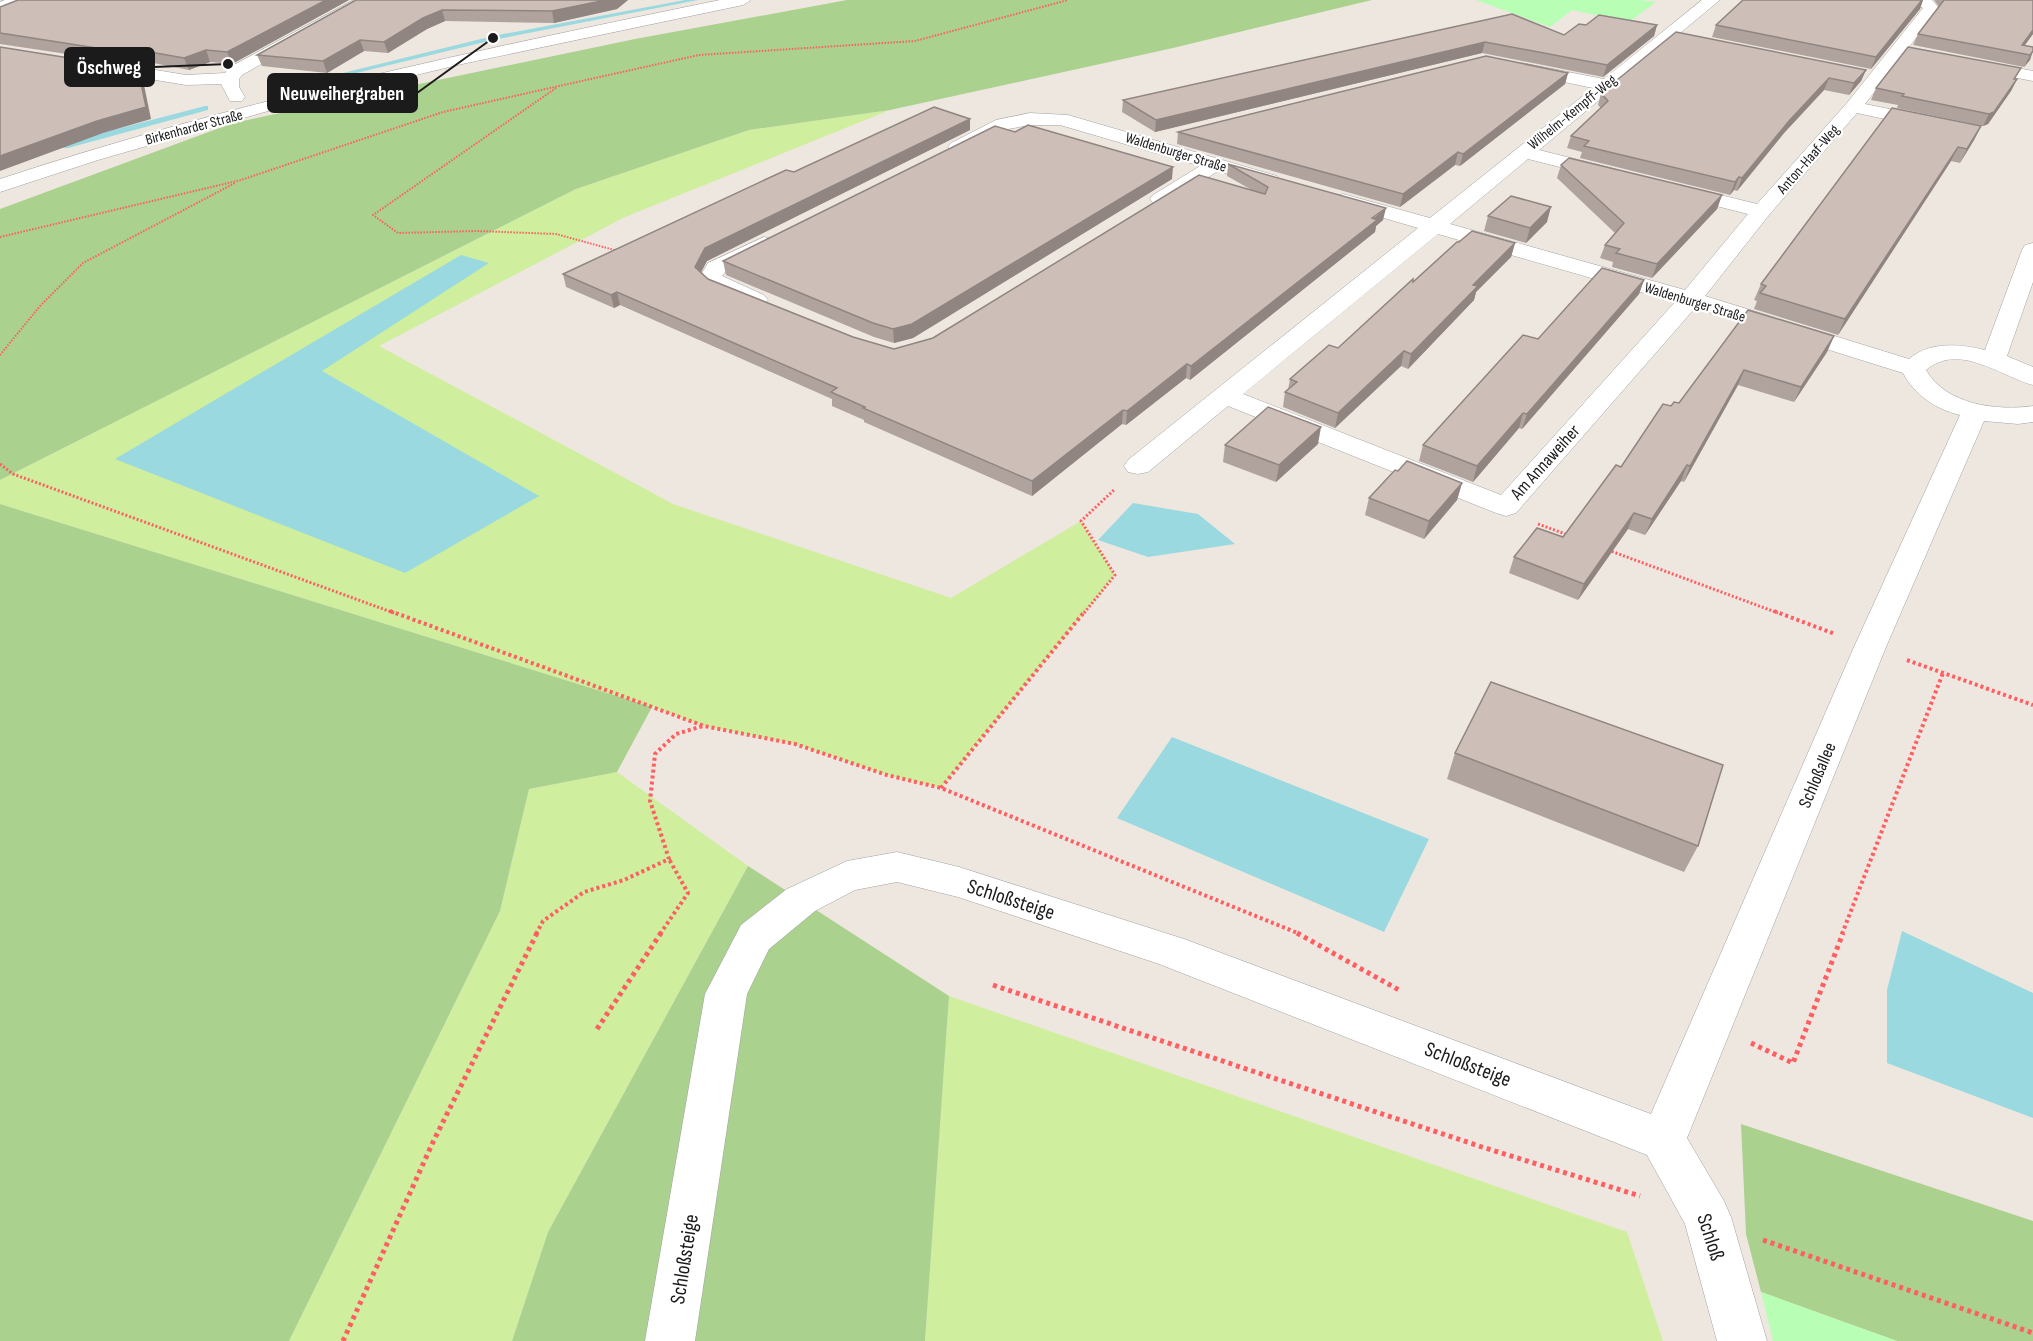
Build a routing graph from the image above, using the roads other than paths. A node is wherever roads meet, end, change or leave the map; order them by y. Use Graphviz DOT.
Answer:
graph roads {
  1 [pos="20,0"];
  2 [pos="366,0"];
  3 [pos="743,0"];
  4 [pos="1712,0"];
  5 [pos="1918,0"];
  6 [pos="0,7"];
  7 [pos="1668,35"];
  8 [pos="1691,40"];
  9 [pos="1898,50"];
  10 [pos="1920,54"];
  11 [pos="1954,61"];
  12 [pos="81,63"];
  13 [pos="1505,64"];
  14 [pos="1853,73"];
  15 [pos="2033,76"];
  16 [pos="230,78"];
  17 [pos="1876,78"];
  18 [pos="1605,85"];
  19 [pos="1853,107"];
  20 [pos="249,112"];
  21 [pos="1954,128"];
  22 [pos="1182,134"];
  23 [pos="1147,143"];
  24 [pos="1523,152"];
  25 [pos="939,156"];
  26 [pos="1216,164"];
  27 [pos="1625,177"];
  28 [pos="0,186"];
  29 [pos="1659,186"];
  30 [pos="1296,187"];
  31 [pos="1318,193"];
  32 [pos="1146,208"];
  33 [pos="1762,211"];
  34 [pos="1432,225"];
  35 [pos="780,236"];
  36 [pos="2033,250"];
  37 [pos="1690,299"];
  38 [pos="771,306"];
  39 [pos="1994,359"];
  40 [pos="1913,368"];
  41 [pos="2033,377"];
  42 [pos="1225,396"];
  43 [pos="1975,411"];
  44 [pos="2033,414"];
  45 [pos="1138,466"];
  46 [pos="1663,1140"];
  47 [pos="670,1341"];
  48 [pos="1742,1341"];
  1 -- 6 [label="street"];
  2 -- 16 [label="street"];
  3 -- 20 [label="street, Birkenharder Straße"];
  4 -- 7 [label="street, Wilhelm-Kempff-Weg"];
  5 -- 9 [label="street, Anton-Haaf-Weg"];
  7 -- 8 [label="street"];
  7 -- 18 [label="street, Wilhelm-Kempff-Weg"];
  9 -- 10 [label="street"];
  9 -- 17 [label="street, Anton-Haaf-Weg"];
  11 -- 15 [label="street"];
  12 -- 16 [label="street"];
  13 -- 18 [label="street"];
  14 -- 17 [label="street"];
  16 -- 20 [label="street"];
  17 -- 19 [label="street, Anton-Haaf-Weg"];
  18 -- 24 [label="street, Wilhelm-Kempff-Weg"];
  19 -- 21 [label="street, Anton-Haaf-Weg"];
  19 -- 33 [label="street, Anton-Haaf-Weg"];
  20 -- 28 [label="street, Birkenharder Straße"];
  22 -- 23 [label="street"];
  23 -- 25 [label="street, Waldenburger Straße"];
  23 -- 26 [label="street, Waldenburger Straße"];
  24 -- 27 [label="street"];
  24 -- 34 [label="street, Wilhelm-Kempff-Weg"];
  26 -- 30 [label="street, Waldenburger Straße"];
  26 -- 32 [label="street"];
  29 -- 33 [label="street"];
  31 -- 34 [label="street, Waldenburger Straße"];
  33 -- 37 [label="street, Anton-Haaf-Weg"];
  34 -- 37 [label="street, Waldenburger Straße"];
  34 -- 42 [label="street"];
  35 -- 38 [label="street"];
  36 -- 39 [label="street"];
  37 -- 40 [label="street, Waldenburger Straße"];
  37 -- 42 [label="street, Am Annaweiher"];
  39 -- 40 [label="street"];
  39 -- 41 [label="street"];
  40 -- 43 [label="street"];
  42 -- 45 [label="street"];
  43 -- 44 [label="street"];
  43 -- 46 [label="street, Schloßallee"];
  46 -- 47 [label="street, Schloßsteige"];
  46 -- 48 [label="street, Schloß"];
}
